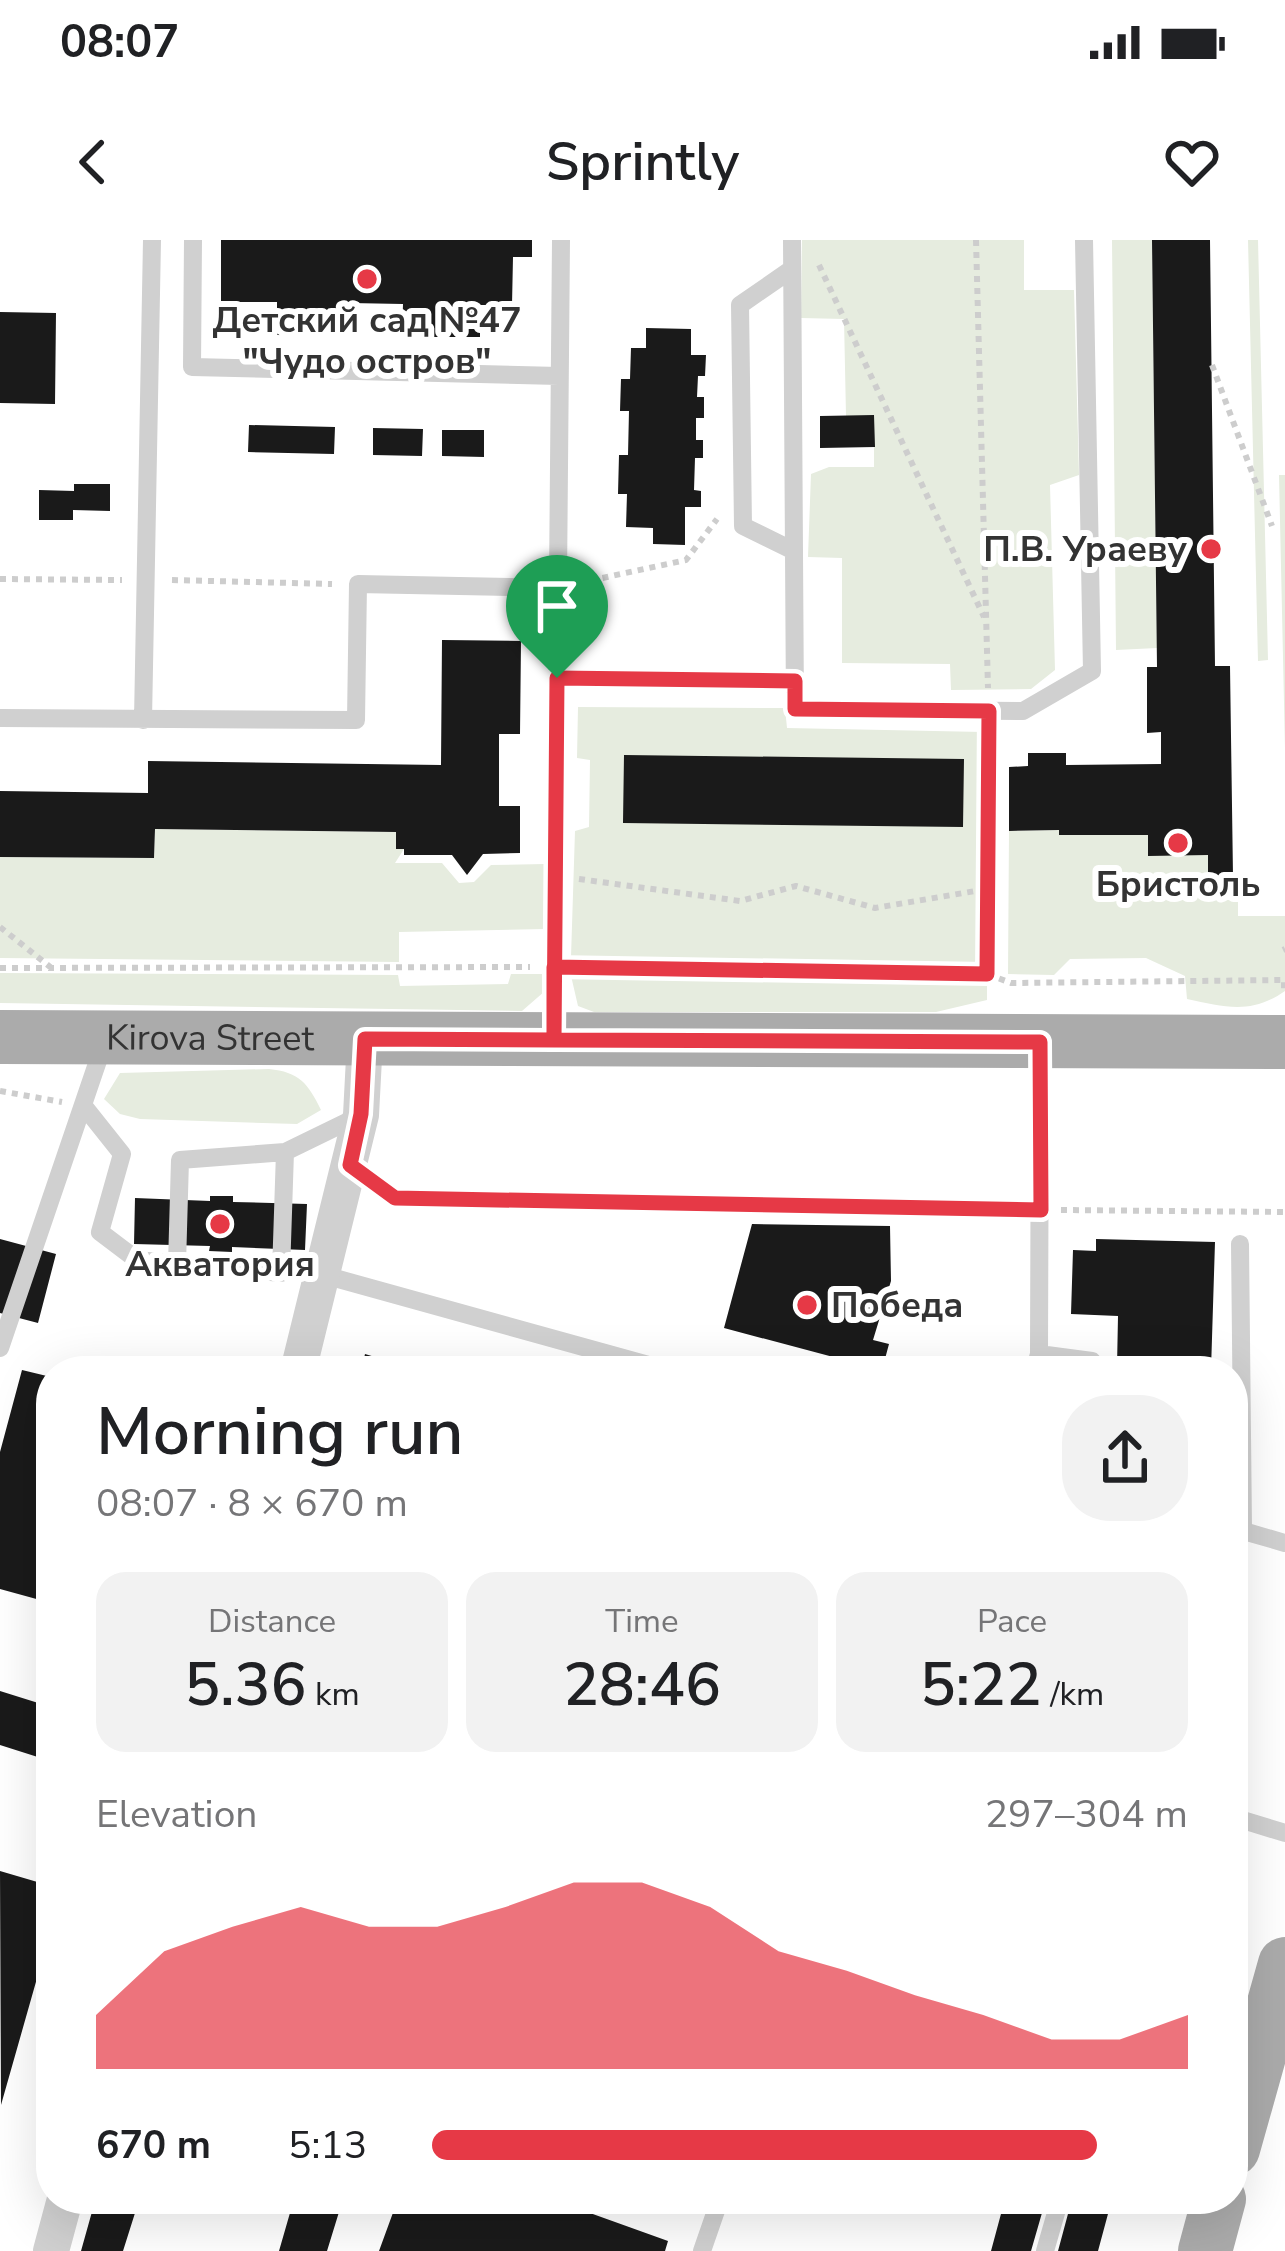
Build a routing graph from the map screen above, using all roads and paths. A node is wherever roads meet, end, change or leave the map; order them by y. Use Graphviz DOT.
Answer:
graph roads {
  1 [pos="152,240"];
  2 [pos="193,240"];
  3 [pos="560,240"];
  4 [pos="792,240"];
  5 [pos="976,240"];
  6 [pos="1084,240"];
  7 [pos="817,260"];
  8 [pos="792,268"];
  9 [pos="1212,365"];
  10 [pos="560,376"];
  11 [pos="717,498"];
  12 [pos="1273,526"];
  13 [pos="794,551"];
  14 [pos="0,578"];
  15 [pos="146,580"];
  16 [pos="358,584"];
  17 [pos="558,588"];
  18 [pos="986,622"];
  19 [pos="557,678"];
  20 [pos="795,681"];
  21 [pos="989,711"];
  22 [pos="0,718"];
  23 [pos="143,720"];
  24 [pos="556,876"];
  25 [pos="987,889"];
  26 [pos="0,927"];
  27 [pos="554,967"];
  28 [pos="0,968"];
  29 [pos="54,970"];
  30 [pos="987,974"];
  31 [pos="1284,992"];
  32 [pos="0,1037"];
  33 [pos="106,1038"];
  34 [pos="365,1039"];
  35 [pos="554,1040"];
  36 [pos="1040,1042"];
  37 [pos="1285,1042"];
  38 [pos="0,1091"];
  39 [pos="83,1105"];
  40 [pos="361,1114"];
  41 [pos="285,1152"];
  42 [pos="350,1165"];
  43 [pos="1041,1210"];
  44 [pos="1285,1212"];
  45 [pos="1240,1244"];
  46 [pos="177,1264"];
  47 [pos="324,1275"];
  48 [pos="0,1348"];
  49 [pos="302,1356"];
  50 [pos="616,1356"];
  51 [pos="1036,1356"];
  52 [pos="1239,1356"];
  53 [pos="1248,1532"];
  54 [pos="1285,1543"];
  55 [pos="1248,1821"];
  56 [pos="1285,1833"];
  57 [pos="1285,1964"];
  58 [pos="1248,2096"];
  59 [pos="61,2214"];
  60 [pos="715,2214"];
  61 [pos="1056,2214"];
  62 [pos="1215,2214"];
  63 [pos="51,2251"];
  64 [pos="702,2251"];
  65 [pos="1045,2251"];
  66 [pos="1205,2251"];
  1 -- 15 [label="lane"];
  2 -- 10 [label="lane"];
  3 -- 10 [label="lane"];
  4 -- 8 [label="lane"];
  5 -- 18 [label="path"];
  6 -- 21 [label="lane"];
  7 -- 18 [label="path"];
  8 -- 13 [label="lane"];
  8 -- 13 [label="lane"];
  9 -- 12 [label="path"];
  10 -- 17 [label="lane"];
  11 -- 17 [label="path"];
  13 -- 20 [label="lane"];
  14 -- 15 [label="path"];
  15 -- 16 [label="path"];
  15 -- 23 [label="lane"];
  16 -- 17 [label="lane"];
  16 -- 23 [label="lane"];
  17 -- 19 [label="lane"];
  18 -- 21 [label="path"];
  19 -- 20 [label="lane"];
  19 -- 24 [label="lane"];
  20 -- 21 [label="lane"];
  21 -- 25 [label="path"];
  22 -- 23 [label="lane"];
  24 -- 25 [label="path"];
  24 -- 27 [label="lane"];
  25 -- 30 [label="path"];
  26 -- 29 [label="path"];
  27 -- 29 [label="path"];
  27 -- 30 [label="path"];
  27 -- 35 [label="lane"];
  28 -- 29 [label="path"];
  30 -- 31 [label="path"];
  32 -- 33 [label="main road, Kirova Street"];
  33 -- 34 [label="main road, Kirova Street"];
  33 -- 39 [label="lane"];
  34 -- 35 [label="main road, Kirova Street"];
  34 -- 40 [label="street"];
  35 -- 36 [label="main road, Kirova Street"];
  36 -- 37 [label="main road, Kirova Street"];
  36 -- 43 [label="lane"];
  38 -- 39 [label="path"];
  39 -- 46 [label="lane"];
  39 -- 48 [label="lane"];
  40 -- 41 [label="lane"];
  40 -- 42 [label="street"];
  41 -- 46 [label="lane"];
  41 -- 46 [label="lane"];
  42 -- 43 [label="path"];
  42 -- 47 [label="street"];
  43 -- 44 [label="path"];
  43 -- 51 [label="lane"];
  45 -- 52 [label="lane"];
  47 -- 49 [label="street"];
  47 -- 50 [label="lane"];
  53 -- 54 [label="lane"];
  55 -- 56 [label="lane"];
  57 -- 58 [label="main road"];
  59 -- 63 [label="street"];
  60 -- 64 [label="lane"];
  61 -- 65 [label="lane"];
  62 -- 66 [label="main road"];
}
